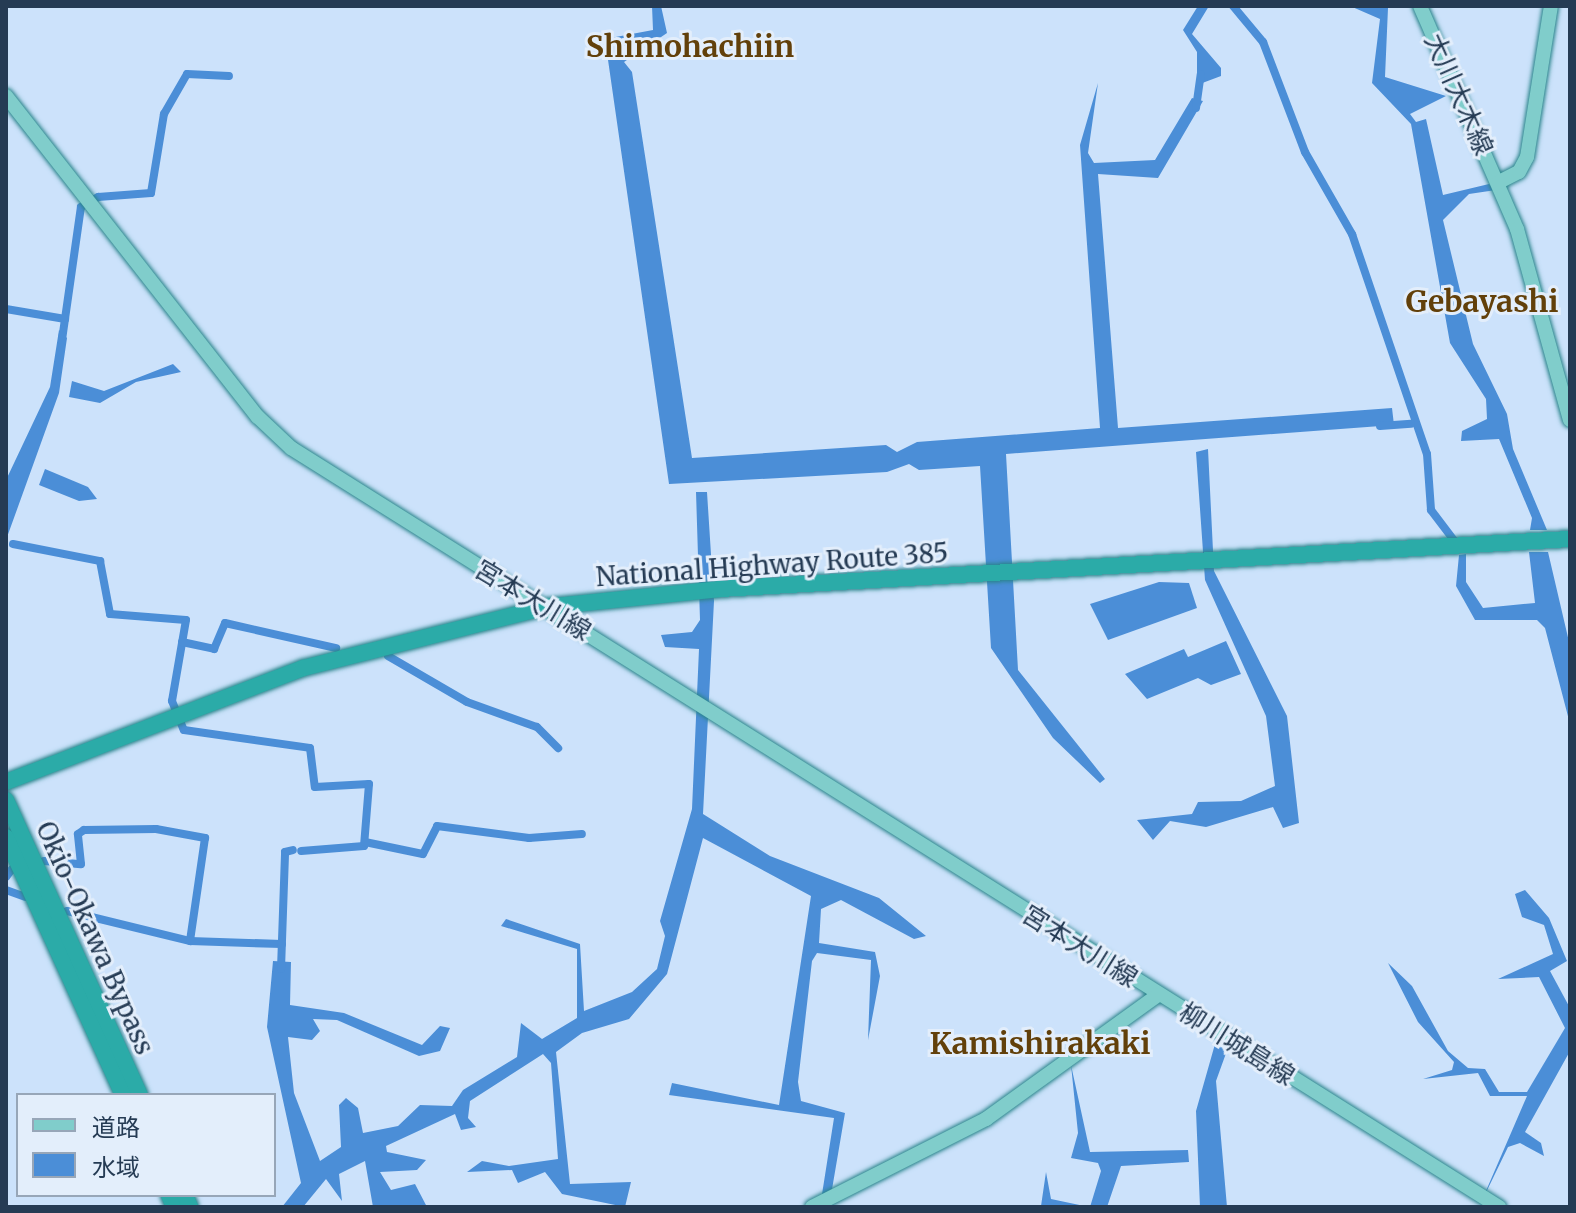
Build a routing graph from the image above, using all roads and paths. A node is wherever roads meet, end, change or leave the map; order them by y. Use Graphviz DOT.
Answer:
graph roads {
  1 [pos="1420,6"];
  2 [pos="1551,6"];
  3 [pos="6,96"];
  4 [pos="1499,182"];
  5 [pos="1570,420"];
  6 [pos="1570,539"];
  7 [pos="546,607"];
  8 [pos="6,782"];
  9 [pos="6,800"];
  10 [pos="6,837"];
  11 [pos="1158,995"];
  12 [pos="122,1093"];
  13 [pos="139,1093"];
  14 [pos="812,1207"];
  15 [pos="1499,1207"];
  1 -- 4 [label="main road, 大川大木線"];
  2 -- 4 [label="main road, 大川大木線"];
  3 -- 7 [label="main road, 宮本大川線"];
  4 -- 5 [label="main road, 大川大木線"];
  6 -- 7 [label="highway, National Highway Route 385"];
  7 -- 8 [label="highway, National Highway Route 385"];
  7 -- 11 [label="main road, 宮本大川線"];
  9 -- 13 [label="highway, Okio-Okawa Bypass"];
  10 -- 12 [label="highway, Okio-Okawa Bypass"];
  11 -- 14 [label="main road, 柳川城島線"];
  11 -- 15 [label="main road, 柳川城島線"];
}
